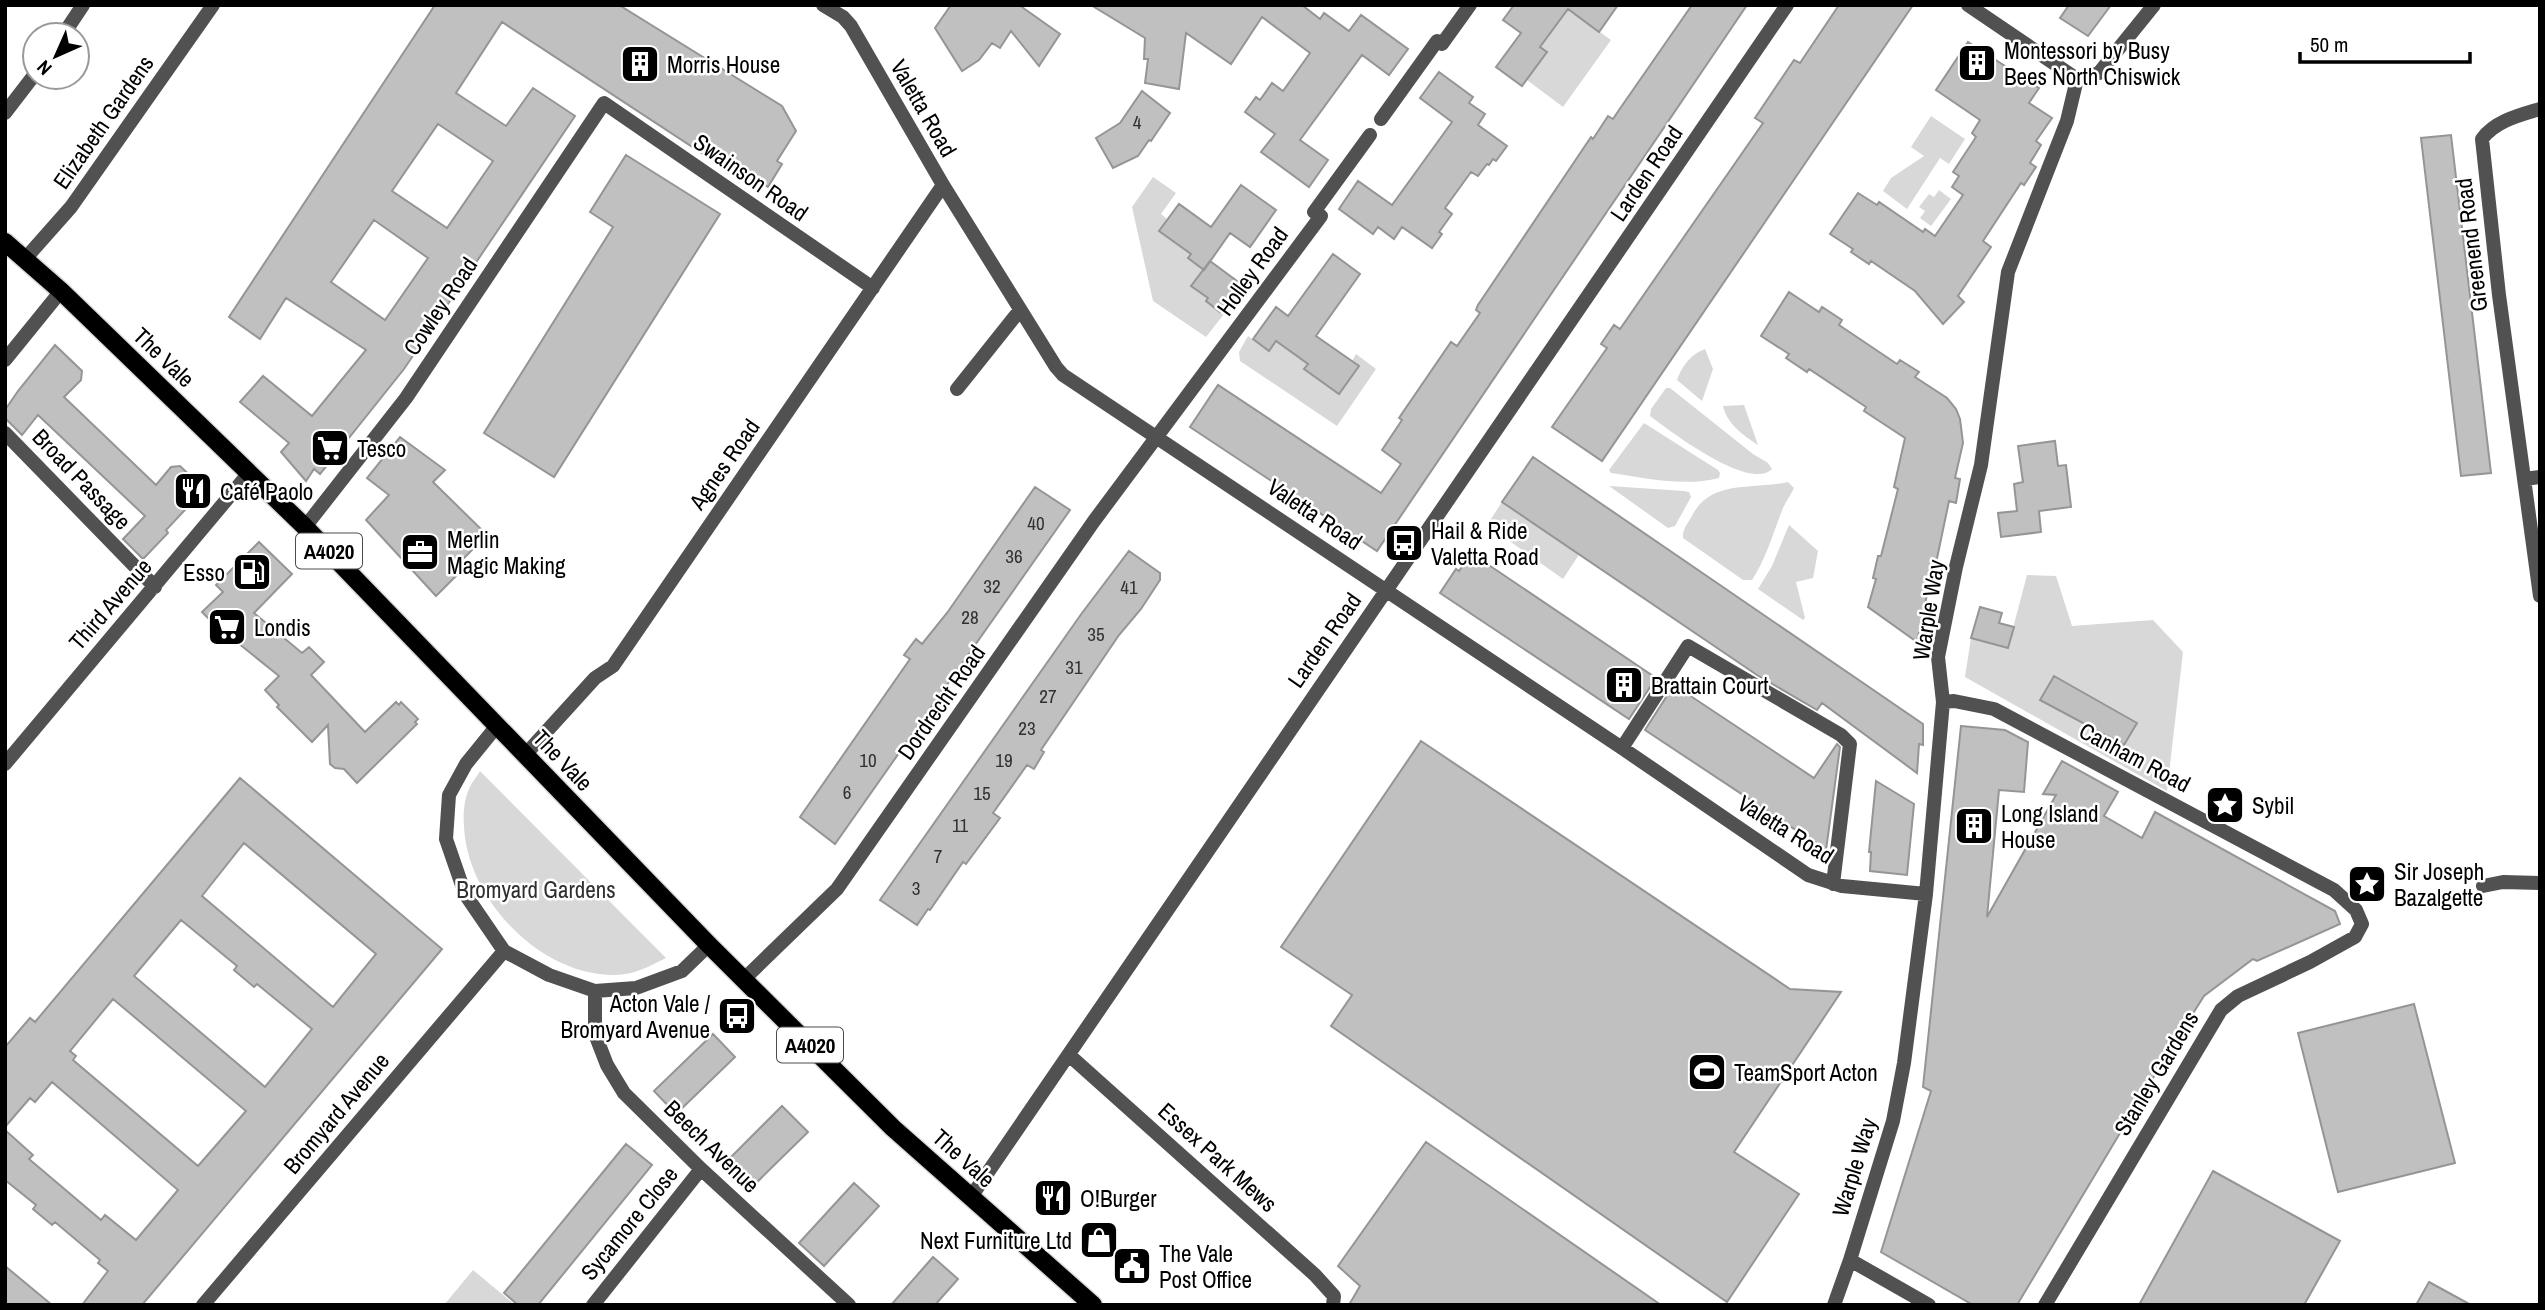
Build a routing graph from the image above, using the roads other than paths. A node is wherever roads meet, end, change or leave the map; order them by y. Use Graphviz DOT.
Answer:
graph roads {
  1 [pos="83,5"];
  2 [pos="213,5"];
  3 [pos="823,5"];
  4 [pos="1470,5"];
  5 [pos="1787,5"];
  6 [pos="1968,5"];
  7 [pos="2154,5"];
  8 [pos="72,21"];
  9 [pos="2077,79"];
  10 [pos="22,91"];
  11 [pos="604,103"];
  12 [pos="2540,109"];
  13 [pos="5,113"];
  14 [pos="1381,119"];
  15 [pos="1370,135"];
  16 [pos="943,185"];
  17 [pos="5,242"];
  18 [pos="25,259"];
  19 [pos="873,288"];
  20 [pos="61,291"];
  21 [pos="1020,310"];
  22 [pos="5,360"];
  23 [pos="957,390"];
  24 [pos="5,433"];
  25 [pos="1157,435"];
  26 [pos="249,474"];
  27 [pos="2540,477"];
  28 [pos="2524,480"];
  29 [pos="305,527"];
  30 [pos="155,587"];
  31 [pos="1387,590"];
  32 [pos="2540,596"];
  33 [pos="1943,702"];
  34 [pos="496,727"];
  35 [pos="1622,748"];
  36 [pos="525,755"];
  37 [pos="5,764"];
  38 [pos="2540,883"];
  39 [pos="1833,884"];
  40 [pos="2483,886"];
  41 [pos="1926,894"];
  42 [pos="2362,924"];
  43 [pos="709,946"];
  44 [pos="504,951"];
  45 [pos="743,980"];
  46 [pos="594,991"];
  47 [pos="1069,1055"];
  48 [pos="701,1169"];
  49 [pos="971,1197"];
  50 [pos="1850,1260"];
  51 [pos="1333,1300"];
  52 [pos="203,1305"];
  53 [pos="593,1305"];
  54 [pos="849,1305"];
  55 [pos="1093,1305"];
  56 [pos="1834,1305"];
  57 [pos="1928,1305"];
  58 [pos="2045,1305"];
  1 -- 8 [label="street"];
  2 -- 18 [label="street, Elizabeth Gardens"];
  3 -- 16 [label="street, Valetta Road"];
  4 -- 14 [label="street"];
  5 -- 31 [label="street, Larden Road"];
  6 -- 9 [label="street"];
  7 -- 9 [label="street"];
  9 -- 33 [label="street, Warple Way"];
  10 -- 13 [label="street"];
  11 -- 19 [label="street, Swainson Road"];
  11 -- 29 [label="street, Cowley Road"];
  12 -- 28 [label="street, Greenend Road"];
  15 -- 25 [label="street, Holley Road"];
  16 -- 19 [label="street, Agnes Road"];
  16 -- 21 [label="street, Valetta Road"];
  17 -- 18 [label="main road, The Vale / A4020"];
  18 -- 20 [label="main road, The Vale / A4020"];
  19 -- 36 [label="street, Agnes Road"];
  20 -- 22 [label="street"];
  20 -- 26 [label="main road, The Vale / A4020"];
  21 -- 23 [label="street"];
  21 -- 25 [label="street, Valetta Road"];
  24 -- 30 [label="street, Broad Passage"];
  25 -- 31 [label="street, Valetta Road"];
  25 -- 45 [label="street, Dordrecht Road"];
  26 -- 29 [label="main road, The Vale / A4020"];
  26 -- 30 [label="street, Third Avenue"];
  27 -- 28 [label="street"];
  28 -- 32 [label="street, Greenend Road"];
  29 -- 34 [label="main road, The Vale / A4020"];
  30 -- 37 [label="street, Third Avenue"];
  31 -- 35 [label="street, Valetta Road"];
  31 -- 47 [label="street, Larden Road"];
  33 -- 41 [label="street, Warple Way"];
  33 -- 42 [label="street, Canham Road"];
  34 -- 36 [label="main road, The Vale / A4020"];
  34 -- 44 [label="street"];
  35 -- 39 [label="street, Valetta Road"];
  35 -- 39 [label="street"];
  36 -- 43 [label="main road, The Vale / A4020"];
  38 -- 40 [label="street"];
  39 -- 41 [label="street, Valetta Road"];
  41 -- 50 [label="street, Warple Way"];
  42 -- 58 [label="street, Stanley Gardens"];
  43 -- 45 [label="main road, The Vale / A4020"];
  43 -- 46 [label="street"];
  44 -- 46 [label="street"];
  44 -- 52 [label="street, Bromyard Avenue"];
  45 -- 49 [label="main road, The Vale / A4020"];
  46 -- 48 [label="street, Beech Avenue"];
  47 -- 49 [label="street, Larden Road"];
  47 -- 51 [label="street, Essex Park Mews"];
  48 -- 53 [label="street, Sycamore Close"];
  48 -- 54 [label="street, Beech Avenue"];
  49 -- 55 [label="main road, The Vale / A4020"];
  50 -- 56 [label="street, Warple Way"];
  50 -- 57 [label="street"];
}
